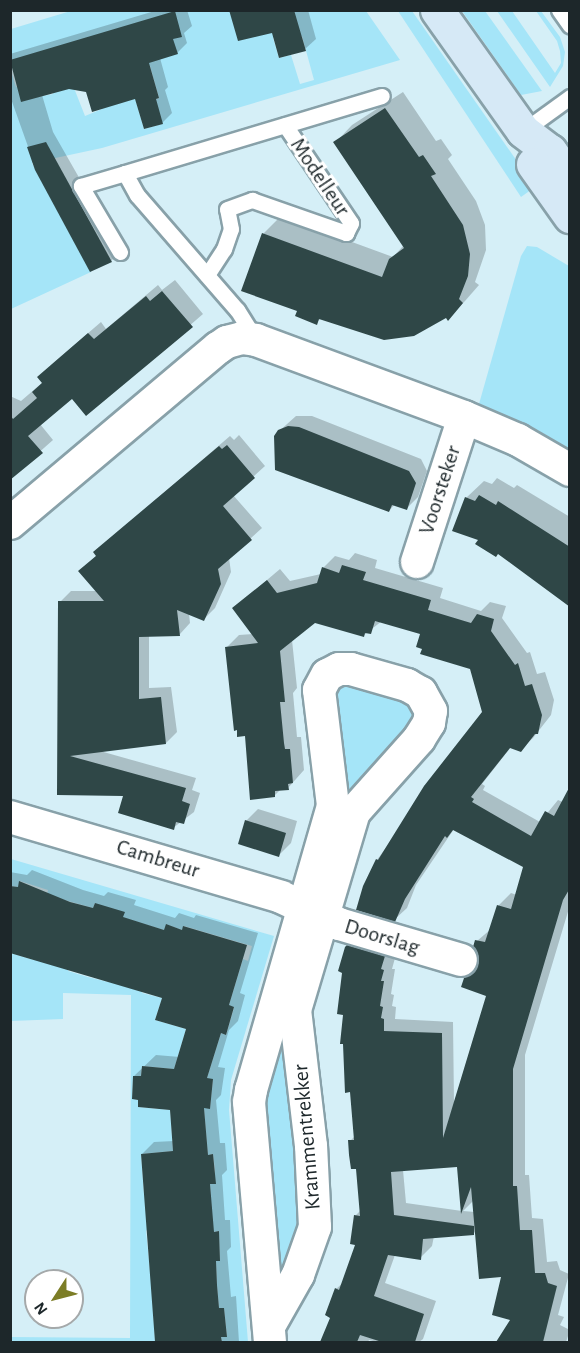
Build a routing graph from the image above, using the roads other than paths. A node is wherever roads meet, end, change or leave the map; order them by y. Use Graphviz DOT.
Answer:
graph roads {
  1 [pos="437,10"];
  2 [pos="559,10"];
  3 [pos="570,26"];
  4 [pos="382,96"];
  5 [pos="570,97"];
  6 [pos="285,125"];
  7 [pos="523,131"];
  8 [pos="125,173"];
  9 [pos="570,180"];
  10 [pos="570,216"];
  11 [pos="120,252"];
  12 [pos="207,274"];
  13 [pos="256,340"];
  14 [pos="464,417"];
  15 [pos="570,470"];
  16 [pos="10,523"];
  17 [pos="417,562"];
  18 [pos="344,809"];
  19 [pos="10,817"];
  20 [pos="314,912"];
  21 [pos="461,960"];
  22 [pos="286,1009"];
  23 [pos="269,1334"];
  1 -- 7 [label="main road"];
  2 -- 3 [label="lane"];
  4 -- 6 [label="lane"];
  5 -- 7 [label="lane"];
  6 -- 8 [label="lane, Modelleur"];
  6 -- 12 [label="lane, Modelleur"];
  7 -- 9 [label="main road"];
  7 -- 10 [label="main road"];
  8 -- 11 [label="lane, Modelleur"];
  8 -- 12 [label="lane"];
  12 -- 13 [label="lane"];
  13 -- 14 [label="street"];
  13 -- 16 [label="street"];
  14 -- 15 [label="street"];
  14 -- 17 [label="street, Voorsteker"];
  18 -- 20 [label="street, Krammentrekker"];
  19 -- 20 [label="street, Cambreur"];
  20 -- 21 [label="street, Doorslag"];
  20 -- 22 [label="street, Krammentrekker"];
  22 -- 23 [label="street, Krammentrekker"];
  22 -- 23 [label="street, Krammentrekker"];
}
